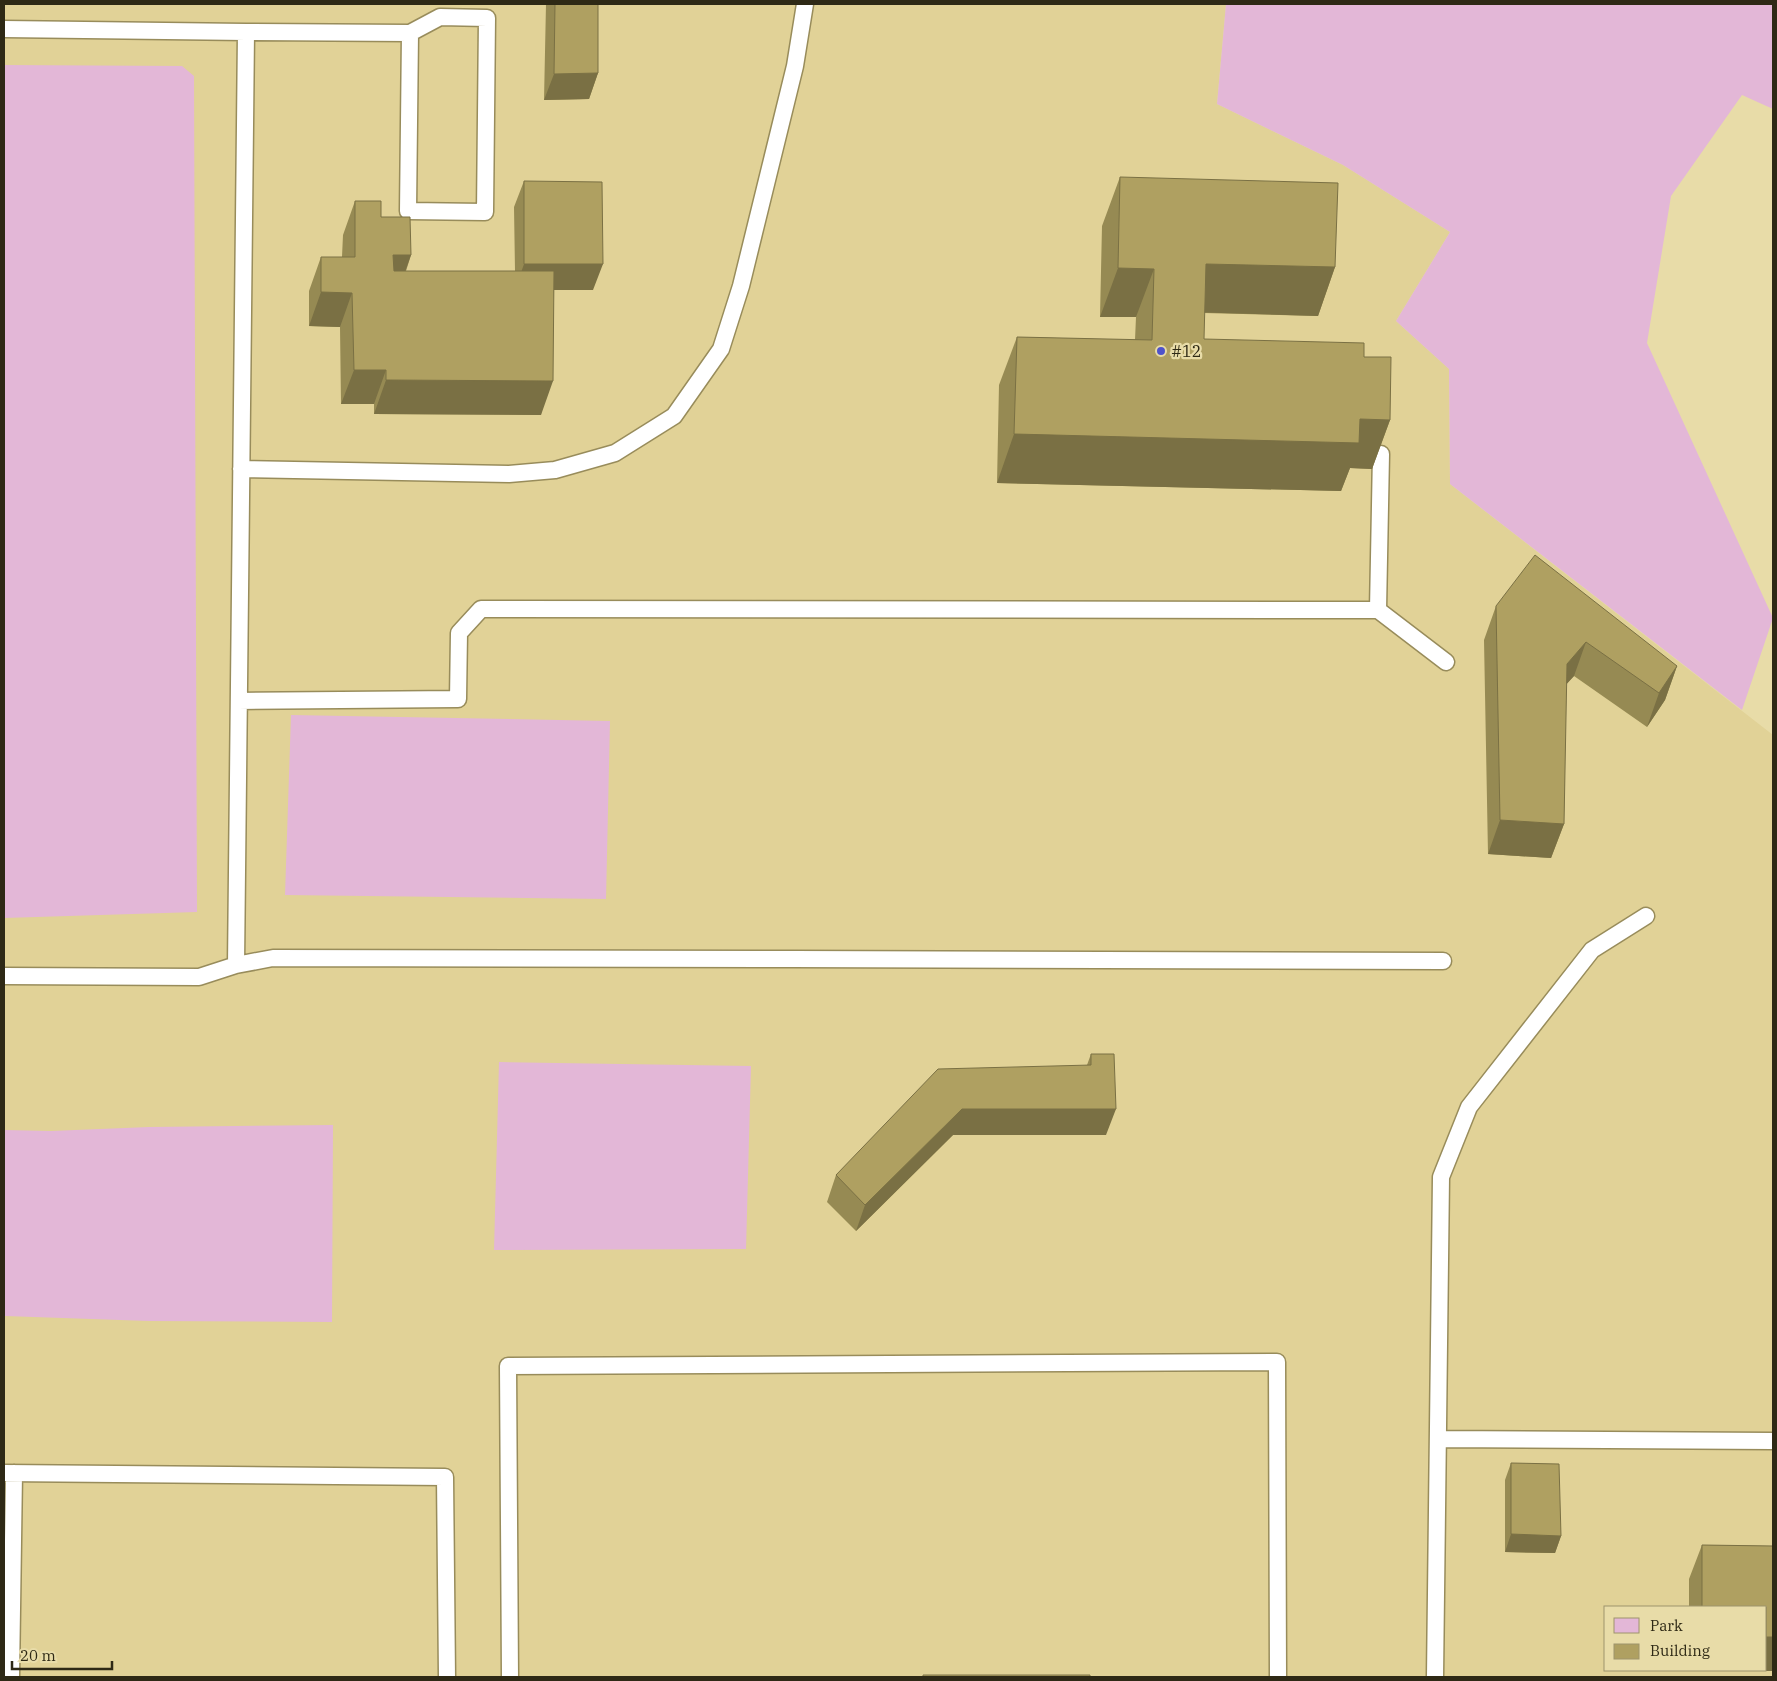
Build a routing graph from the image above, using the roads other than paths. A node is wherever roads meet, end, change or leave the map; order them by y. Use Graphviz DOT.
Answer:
graph roads {
  1 [pos="805,4"];
  2 [pos="440,10"];
  3 [pos="4,29"];
  4 [pos="246,32"];
  5 [pos="410,33"];
  6 [pos="1381,454"];
  7 [pos="241,469"];
  8 [pos="1378,610"];
  9 [pos="1446,662"];
  10 [pos="239,701"];
  11 [pos="1646,916"];
  12 [pos="1443,961"];
  13 [pos="236,965"];
  14 [pos="4,976"];
  15 [pos="1438,1439"];
  16 [pos="1773,1441"];
  17 [pos="9,1473"];
  18 [pos="11,1677"];
  19 [pos="447,1677"];
  20 [pos="510,1677"];
  21 [pos="1278,1677"];
  22 [pos="1435,1677"];
  1 -- 7 [label="lane"];
  2 -- 5 [label="lane"];
  2 -- 5 [label="lane"];
  3 -- 4 [label="lane"];
  4 -- 5 [label="lane"];
  4 -- 7 [label="lane"];
  6 -- 8 [label="lane"];
  7 -- 10 [label="lane"];
  8 -- 9 [label="lane"];
  8 -- 10 [label="lane"];
  10 -- 13 [label="lane"];
  11 -- 15 [label="lane"];
  12 -- 13 [label="lane"];
  13 -- 14 [label="lane"];
  15 -- 16 [label="lane"];
  15 -- 22 [label="lane"];
  17 -- 18 [label="lane"];
  17 -- 19 [label="lane"];
  20 -- 21 [label="lane"];
}
